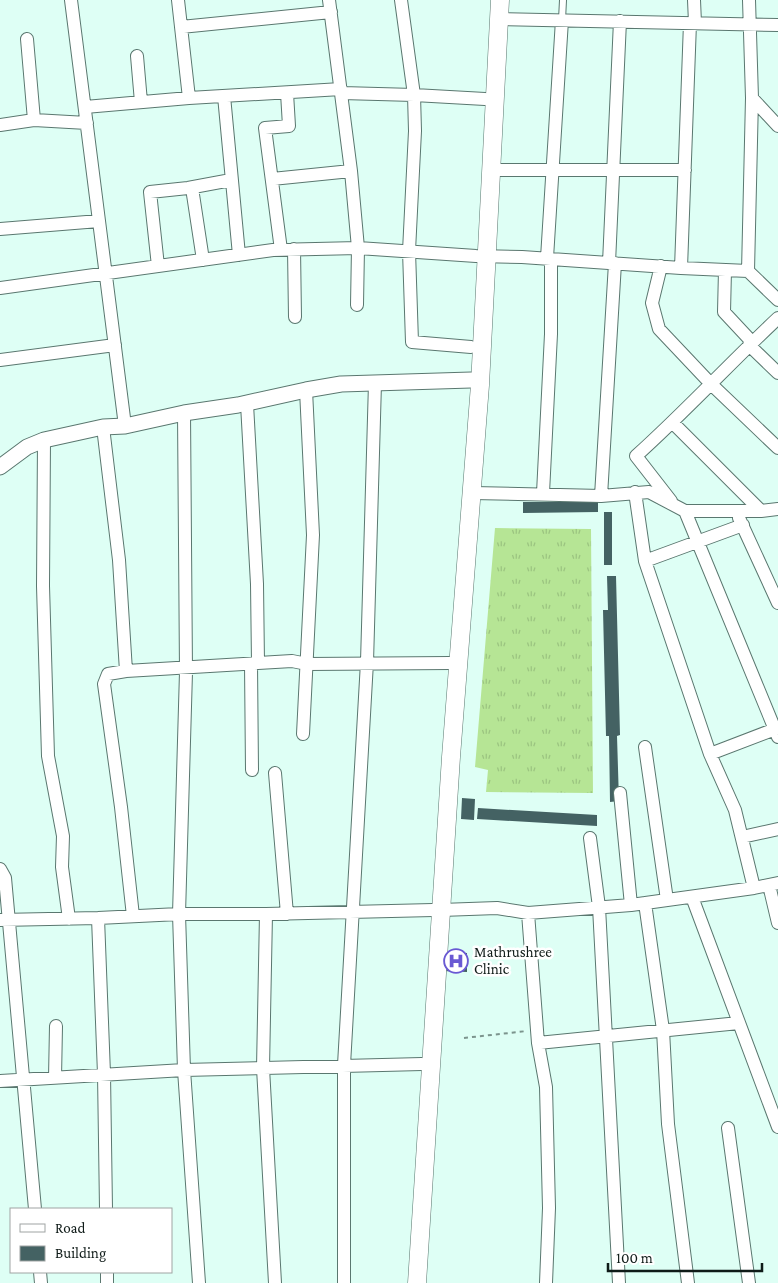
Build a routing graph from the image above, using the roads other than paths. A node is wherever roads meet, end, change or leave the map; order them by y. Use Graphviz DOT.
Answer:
graph roads {
  1 [pos="71,0"];
  2 [pos="178,0"];
  3 [pos="401,0"];
  4 [pos="490,0"];
  5 [pos="500,0"];
  6 [pos="563,0"];
  7 [pos="694,0"];
  8 [pos="749,0"];
  9 [pos="330,6"];
  10 [pos="499,19"];
  11 [pos="562,20"];
  12 [pos="620,21"];
  13 [pos="692,23"];
  14 [pos="750,24"];
  15 [pos="778,25"];
  16 [pos="181,27"];
  17 [pos="27,39"];
  18 [pos="137,56"];
  19 [pos="342,91"];
  20 [pos="287,93"];
  21 [pos="414,95"];
  22 [pos="224,96"];
  23 [pos="189,98"];
  24 [pos="752,98"];
  25 [pos="485,100"];
  26 [pos="141,102"];
  27 [pos="85,107"];
  28 [pos="34,120"];
  29 [pos="87,123"];
  30 [pos="0,126"];
  31 [pos="778,126"];
  32 [pos="490,170"];
  33 [pos="685,170"];
  34 [pos="351,171"];
  35 [pos="554,171"];
  36 [pos="614,171"];
  37 [pos="272,179"];
  38 [pos="231,180"];
  39 [pos="192,188"];
  40 [pos="99,221"];
  41 [pos="0,229"];
  42 [pos="358,248"];
  43 [pos="281,250"];
  44 [pos="294,250"];
  45 [pos="409,251"];
  46 [pos="239,255"];
  47 [pos="481,256"];
  48 [pos="549,258"];
  49 [pos="203,260"];
  50 [pos="612,263"];
  51 [pos="158,266"];
  52 [pos="661,266"];
  53 [pos="681,268"];
  54 [pos="725,270"];
  55 [pos="748,271"];
  56 [pos="106,273"];
  57 [pos="0,288"];
  58 [pos="778,300"];
  59 [pos="357,305"];
  60 [pos="295,317"];
  61 [pos="778,318"];
  62 [pos="750,343"];
  63 [pos="114,345"];
  64 [pos="471,347"];
  65 [pos="0,360"];
  66 [pos="778,373"];
  67 [pos="471,380"];
  68 [pos="375,383"];
  69 [pos="711,384"];
  70 [pos="306,390"];
  71 [pos="247,404"];
  72 [pos="184,413"];
  73 [pos="673,423"];
  74 [pos="125,426"];
  75 [pos="103,428"];
  76 [pos="44,440"];
  77 [pos="778,448"];
  78 [pos="0,467"];
  79 [pos="634,492"];
  80 [pos="473,493"];
  81 [pos="544,493"];
  82 [pos="601,496"];
  83 [pos="679,508"];
  84 [pos="778,509"];
  85 [pos="736,511"];
  86 [pos="761,511"];
  87 [pos="743,525"];
  88 [pos="698,543"];
  89 [pos="645,562"];
  90 [pos="778,603"];
  91 [pos="368,662"];
  92 [pos="451,663"];
  93 [pos="254,664"];
  94 [pos="306,664"];
  95 [pos="186,667"];
  96 [pos="126,670"];
  97 [pos="777,731"];
  98 [pos="303,734"];
  99 [pos="645,747"];
  100 [pos="710,754"];
  101 [pos="252,770"];
  102 [pos="276,773"];
  103 [pos="620,793"];
  104 [pos="778,829"];
  105 [pos="742,837"];
  106 [pos="590,838"];
  107 [pos="0,870"];
  108 [pos="774,884"];
  109 [pos="754,888"];
  110 [pos="692,897"];
  111 [pos="667,900"];
  112 [pos="646,903"];
  113 [pos="632,904"];
  114 [pos="599,907"];
  115 [pos="437,910"];
  116 [pos="352,911"];
  117 [pos="528,913"];
  118 [pos="179,914"];
  119 [pos="266,914"];
  120 [pos="286,914"];
  121 [pos="133,916"];
  122 [pos="98,918"];
  123 [pos="69,919"];
  124 [pos="4,920"];
  125 [pos="778,923"];
  126 [pos="739,1022"];
  127 [pos="56,1026"];
  128 [pos="664,1030"];
  129 [pos="537,1036"];
  130 [pos="606,1036"];
  131 [pos="422,1064"];
  132 [pos="344,1065"];
  133 [pos="263,1068"];
  134 [pos="184,1070"];
  135 [pos="104,1074"];
  136 [pos="55,1078"];
  137 [pos="23,1080"];
  138 [pos="0,1081"];
  139 [pos="778,1127"];
  140 [pos="728,1128"];
  141 [pos="35,1208"];
  142 [pos="106,1208"];
  143 [pos="199,1283"];
  144 [pos="275,1283"];
  145 [pos="344,1283"];
  146 [pos="408,1283"];
  147 [pos="417,1283"];
  148 [pos="546,1283"];
  149 [pos="619,1283"];
  150 [pos="688,1283"];
  151 [pos="749,1283"];
  1 -- 27 [label="street"];
  2 -- 16 [label="street"];
  3 -- 21 [label="street"];
  4 -- 25 [label="main road"];
  5 -- 10 [label="main road"];
  6 -- 11 [label="lane"];
  7 -- 13 [label="street"];
  8 -- 14 [label="street"];
  9 -- 16 [label="street"];
  9 -- 19 [label="street"];
  10 -- 11 [label="street"];
  10 -- 32 [label="main road"];
  11 -- 12 [label="street"];
  11 -- 35 [label="street"];
  12 -- 13 [label="street"];
  12 -- 36 [label="street"];
  13 -- 14 [label="street"];
  13 -- 33 [label="street"];
  14 -- 15 [label="street"];
  14 -- 24 [label="street"];
  16 -- 23 [label="street"];
  17 -- 28 [label="street"];
  18 -- 26 [label="street"];
  19 -- 20 [label="street"];
  19 -- 21 [label="street"];
  19 -- 34 [label="street"];
  20 -- 22 [label="street"];
  20 -- 37 [label="street"];
  21 -- 25 [label="street"];
  21 -- 45 [label="street"];
  22 -- 23 [label="street"];
  22 -- 38 [label="street"];
  23 -- 26 [label="street"];
  24 -- 31 [label="street"];
  24 -- 55 [label="street"];
  25 -- 47 [label="main road"];
  26 -- 27 [label="street"];
  27 -- 29 [label="street"];
  28 -- 29 [label="street"];
  28 -- 30 [label="street"];
  29 -- 40 [label="street"];
  32 -- 35 [label="street"];
  32 -- 47 [label="main road"];
  33 -- 36 [label="street"];
  33 -- 53 [label="street"];
  34 -- 37 [label="street"];
  34 -- 42 [label="street"];
  35 -- 36 [label="street"];
  35 -- 48 [label="street"];
  36 -- 50 [label="street"];
  37 -- 43 [label="street"];
  38 -- 39 [label="street"];
  38 -- 46 [label="street"];
  39 -- 49 [label="street"];
  39 -- 51 [label="street"];
  40 -- 41 [label="street"];
  40 -- 56 [label="street"];
  42 -- 44 [label="street"];
  42 -- 45 [label="street"];
  42 -- 59 [label="street"];
  43 -- 44 [label="street"];
  43 -- 46 [label="street"];
  44 -- 60 [label="street"];
  45 -- 47 [label="street"];
  45 -- 64 [label="street"];
  46 -- 49 [label="street"];
  47 -- 48 [label="street"];
  47 -- 64 [label="main road"];
  47 -- 80 [label="main road"];
  48 -- 50 [label="street"];
  48 -- 81 [label="street"];
  49 -- 51 [label="street"];
  50 -- 52 [label="street"];
  50 -- 82 [label="street"];
  51 -- 56 [label="street"];
  52 -- 53 [label="street"];
  52 -- 69 [label="street"];
  53 -- 54 [label="street"];
  54 -- 55 [label="street"];
  54 -- 62 [label="street"];
  55 -- 58 [label="street"];
  56 -- 57 [label="street"];
  56 -- 63 [label="street"];
  61 -- 62 [label="street"];
  62 -- 66 [label="street"];
  62 -- 69 [label="street"];
  63 -- 65 [label="street"];
  63 -- 74 [label="street"];
  64 -- 67 [label="main road"];
  67 -- 68 [label="street"];
  67 -- 92 [label="main road"];
  68 -- 70 [label="street"];
  68 -- 91 [label="street"];
  69 -- 73 [label="street"];
  69 -- 77 [label="street"];
  70 -- 71 [label="street"];
  70 -- 94 [label="street"];
  71 -- 72 [label="street"];
  71 -- 93 [label="street"];
  72 -- 74 [label="street"];
  72 -- 95 [label="street"];
  73 -- 83 [label="street"];
  73 -- 86 [label="street"];
  74 -- 75 [label="street"];
  75 -- 76 [label="street"];
  75 -- 96 [label="street"];
  76 -- 78 [label="street"];
  76 -- 123 [label="street"];
  79 -- 82 [label="street"];
  79 -- 83 [label="street"];
  79 -- 89 [label="street"];
  80 -- 81 [label="street"];
  80 -- 115 [label="main road"];
  81 -- 82 [label="street"];
  83 -- 85 [label="street"];
  83 -- 88 [label="street"];
  84 -- 86 [label="street"];
  85 -- 86 [label="street"];
  85 -- 87 [label="street"];
  87 -- 88 [label="street"];
  87 -- 90 [label="street"];
  88 -- 89 [label="street"];
  88 -- 97 [label="street"];
  89 -- 100 [label="street"];
  91 -- 92 [label="street"];
  91 -- 94 [label="street"];
  91 -- 116 [label="street"];
  92 -- 115 [label="main road"];
  93 -- 94 [label="street"];
  93 -- 95 [label="street"];
  93 -- 101 [label="street"];
  94 -- 98 [label="street"];
  95 -- 96 [label="street"];
  95 -- 118 [label="street"];
  96 -- 121 [label="street"];
  97 -- 100 [label="street"];
  99 -- 111 [label="street"];
  100 -- 105 [label="street"];
  102 -- 120 [label="street"];
  103 -- 113 [label="street"];
  104 -- 105 [label="street"];
  105 -- 109 [label="street"];
  106 -- 114 [label="street"];
  107 -- 124 [label="street"];
  108 -- 109 [label="street"];
  108 -- 125 [label="street"];
  109 -- 110 [label="street"];
  110 -- 111 [label="street"];
  110 -- 126 [label="street"];
  111 -- 112 [label="street"];
  112 -- 113 [label="street"];
  112 -- 128 [label="street"];
  113 -- 114 [label="street"];
  114 -- 117 [label="street"];
  114 -- 130 [label="street"];
  115 -- 116 [label="street"];
  115 -- 117 [label="street"];
  115 -- 131 [label="main road"];
  115 -- 147 [label="main road"];
  116 -- 120 [label="street"];
  116 -- 132 [label="street"];
  117 -- 129 [label="street"];
  118 -- 119 [label="street"];
  118 -- 121 [label="street"];
  118 -- 134 [label="street"];
  119 -- 120 [label="street"];
  119 -- 133 [label="street"];
  121 -- 122 [label="street"];
  122 -- 123 [label="street"];
  122 -- 135 [label="street"];
  123 -- 124 [label="street"];
  124 -- 137 [label="street"];
  126 -- 128 [label="street"];
  126 -- 139 [label="street"];
  127 -- 136 [label="street"];
  128 -- 130 [label="street"];
  128 -- 150 [label="street"];
  129 -- 130 [label="street"];
  129 -- 148 [label="street"];
  130 -- 149 [label="street"];
  131 -- 132 [label="street"];
  131 -- 146 [label="main road"];
  132 -- 133 [label="street"];
  132 -- 145 [label="street"];
  133 -- 134 [label="street"];
  133 -- 144 [label="street"];
  134 -- 135 [label="street"];
  134 -- 143 [label="street"];
  135 -- 136 [label="street"];
  135 -- 142 [label="street"];
  136 -- 137 [label="street"];
  137 -- 138 [label="street"];
  137 -- 141 [label="street"];
  140 -- 151 [label="street"];
}
